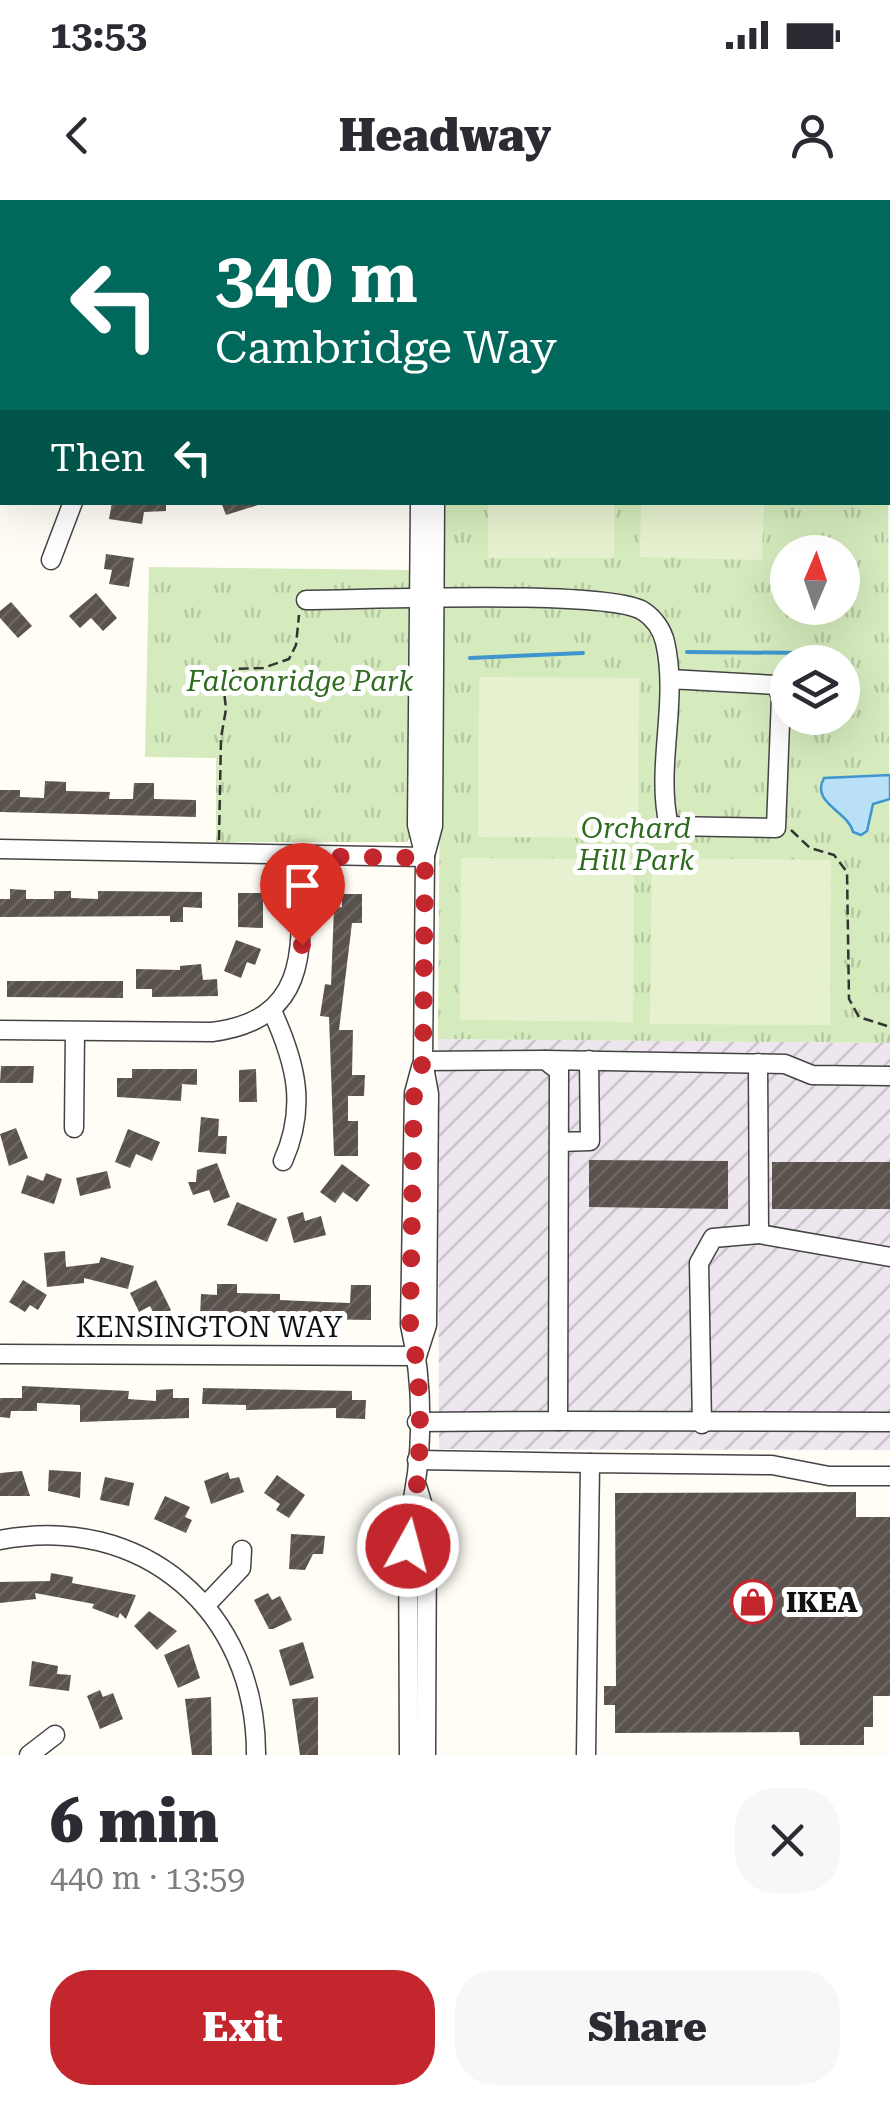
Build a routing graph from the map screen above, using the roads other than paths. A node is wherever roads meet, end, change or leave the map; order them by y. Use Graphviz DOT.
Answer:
graph roads {
  1 [pos="72,505"];
  2 [pos="420,505"];
  3 [pos="435,505"];
  4 [pos="50,560"];
  5 [pos="426,600"];
  6 [pos="303,607"];
  7 [pos="670,678"];
  8 [pos="0,849"];
  9 [pos="300,856"];
  10 [pos="425,858"];
  11 [pos="273,1013"];
  12 [pos="0,1030"];
  13 [pos="75,1032"];
  14 [pos="545,1060"];
  15 [pos="589,1060"];
  16 [pos="423,1061"];
  17 [pos="758,1063"];
  18 [pos="890,1076"];
  19 [pos="74,1128"];
  20 [pos="559,1142"];
  21 [pos="283,1161"];
  22 [pos="759,1234"];
  23 [pos="890,1258"];
  24 [pos="0,1354"];
  25 [pos="417,1356"];
  26 [pos="558,1421"];
  27 [pos="418,1422"];
  28 [pos="890,1422"];
  29 [pos="702,1424"];
  30 [pos="417,1460"];
  31 [pos="590,1463"];
  32 [pos="890,1476"];
  33 [pos="417,1485"];
  34 [pos="0,1540"];
  35 [pos="242,1550"];
  36 [pos="204,1606"];
  37 [pos="55,1736"];
  38 [pos="29,1755"];
  39 [pos="256,1755"];
  40 [pos="409,1755"];
  41 [pos="426,1755"];
  42 [pos="586,1755"];
  1 -- 4 [label="street"];
  2 -- 5 [label="street"];
  3 -- 5 [label="street"];
  5 -- 6 [label="street"];
  5 -- 7 [label="street"];
  5 -- 10 [label="street"];
  7 -- 7 [label="street"];
  8 -- 9 [label="street"];
  9 -- 10 [label="street"];
  9 -- 11 [label="street"];
  10 -- 16 [label="street"];
  11 -- 13 [label="street"];
  11 -- 21 [label="street"];
  12 -- 13 [label="street"];
  13 -- 19 [label="street"];
  14 -- 15 [label="street"];
  14 -- 16 [label="street"];
  14 -- 20 [label="street"];
  15 -- 17 [label="street"];
  15 -- 20 [label="street"];
  16 -- 25 [label="street"];
  17 -- 18 [label="street"];
  17 -- 22 [label="street"];
  20 -- 26 [label="street"];
  22 -- 23 [label="street"];
  22 -- 29 [label="street"];
  24 -- 25 [label="street, KENSINGTON WAY"];
  25 -- 27 [label="street"];
  26 -- 27 [label="street"];
  26 -- 29 [label="street"];
  27 -- 30 [label="street"];
  28 -- 29 [label="street"];
  30 -- 31 [label="street"];
  30 -- 33 [label="street"];
  31 -- 32 [label="street"];
  31 -- 42 [label="street"];
  33 -- 40 [label="street"];
  33 -- 41 [label="street"];
  34 -- 36 [label="street"];
  35 -- 36 [label="street"];
  36 -- 39 [label="street"];
  37 -- 38 [label="street"];
}
